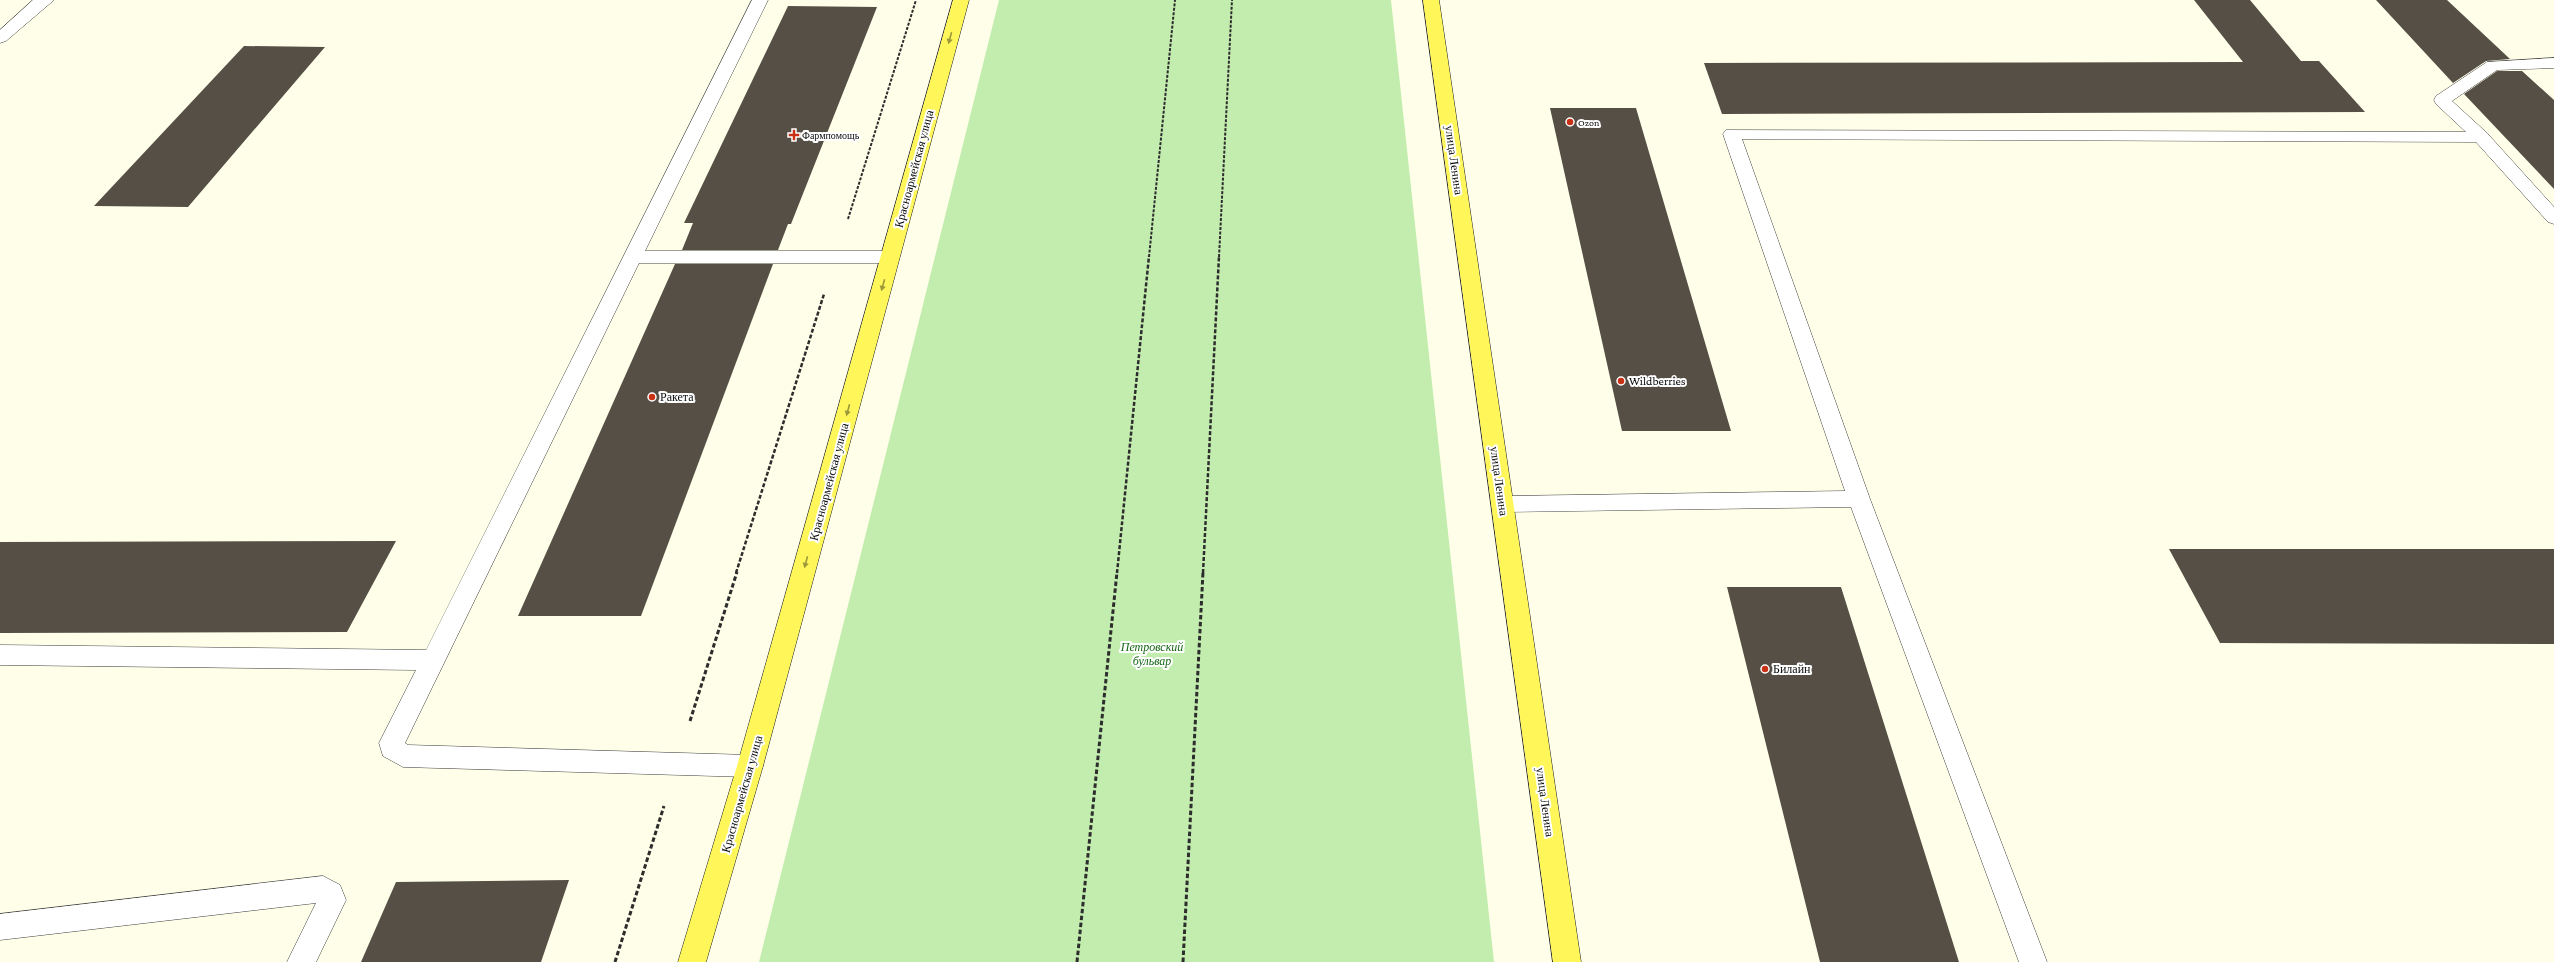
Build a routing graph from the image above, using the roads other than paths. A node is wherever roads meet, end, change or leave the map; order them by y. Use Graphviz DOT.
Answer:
graph roads {
  1 [pos="46,0"];
  2 [pos="760,0"];
  3 [pos="961,0"];
  4 [pos="1431,0"];
  5 [pos="0,38"];
  6 [pos="2554,63"];
  7 [pos="2481,137"];
  8 [pos="2554,218"];
  9 [pos="633,257"];
  10 [pos="890,257"];
  11 [pos="1859,499"];
  12 [pos="1502,504"];
  13 [pos="0,655"];
  14 [pos="434,660"];
  15 [pos="750,766"];
  16 [pos="0,927"];
  17 [pos="301,962"];
  18 [pos="692,962"];
  19 [pos="1567,962"];
  20 [pos="2032,962"];
  1 -- 5 [label="lane"];
  2 -- 9 [label="lane"];
  3 -- 10 [label="main road, Красноармейская улица, one-way"];
  4 -- 12 [label="main road, улица Ленина"];
  6 -- 7 [label="lane"];
  7 -- 8 [label="lane"];
  7 -- 11 [label="lane"];
  9 -- 10 [label="lane"];
  9 -- 14 [label="lane"];
  10 -- 15 [label="main road, Красноармейская улица, one-way"];
  11 -- 12 [label="lane"];
  11 -- 20 [label="lane"];
  12 -- 19 [label="main road, улица Ленина"];
  13 -- 14 [label="lane"];
  14 -- 15 [label="lane"];
  15 -- 18 [label="main road, Красноармейская улица"];
  16 -- 17 [label="lane"];
}
